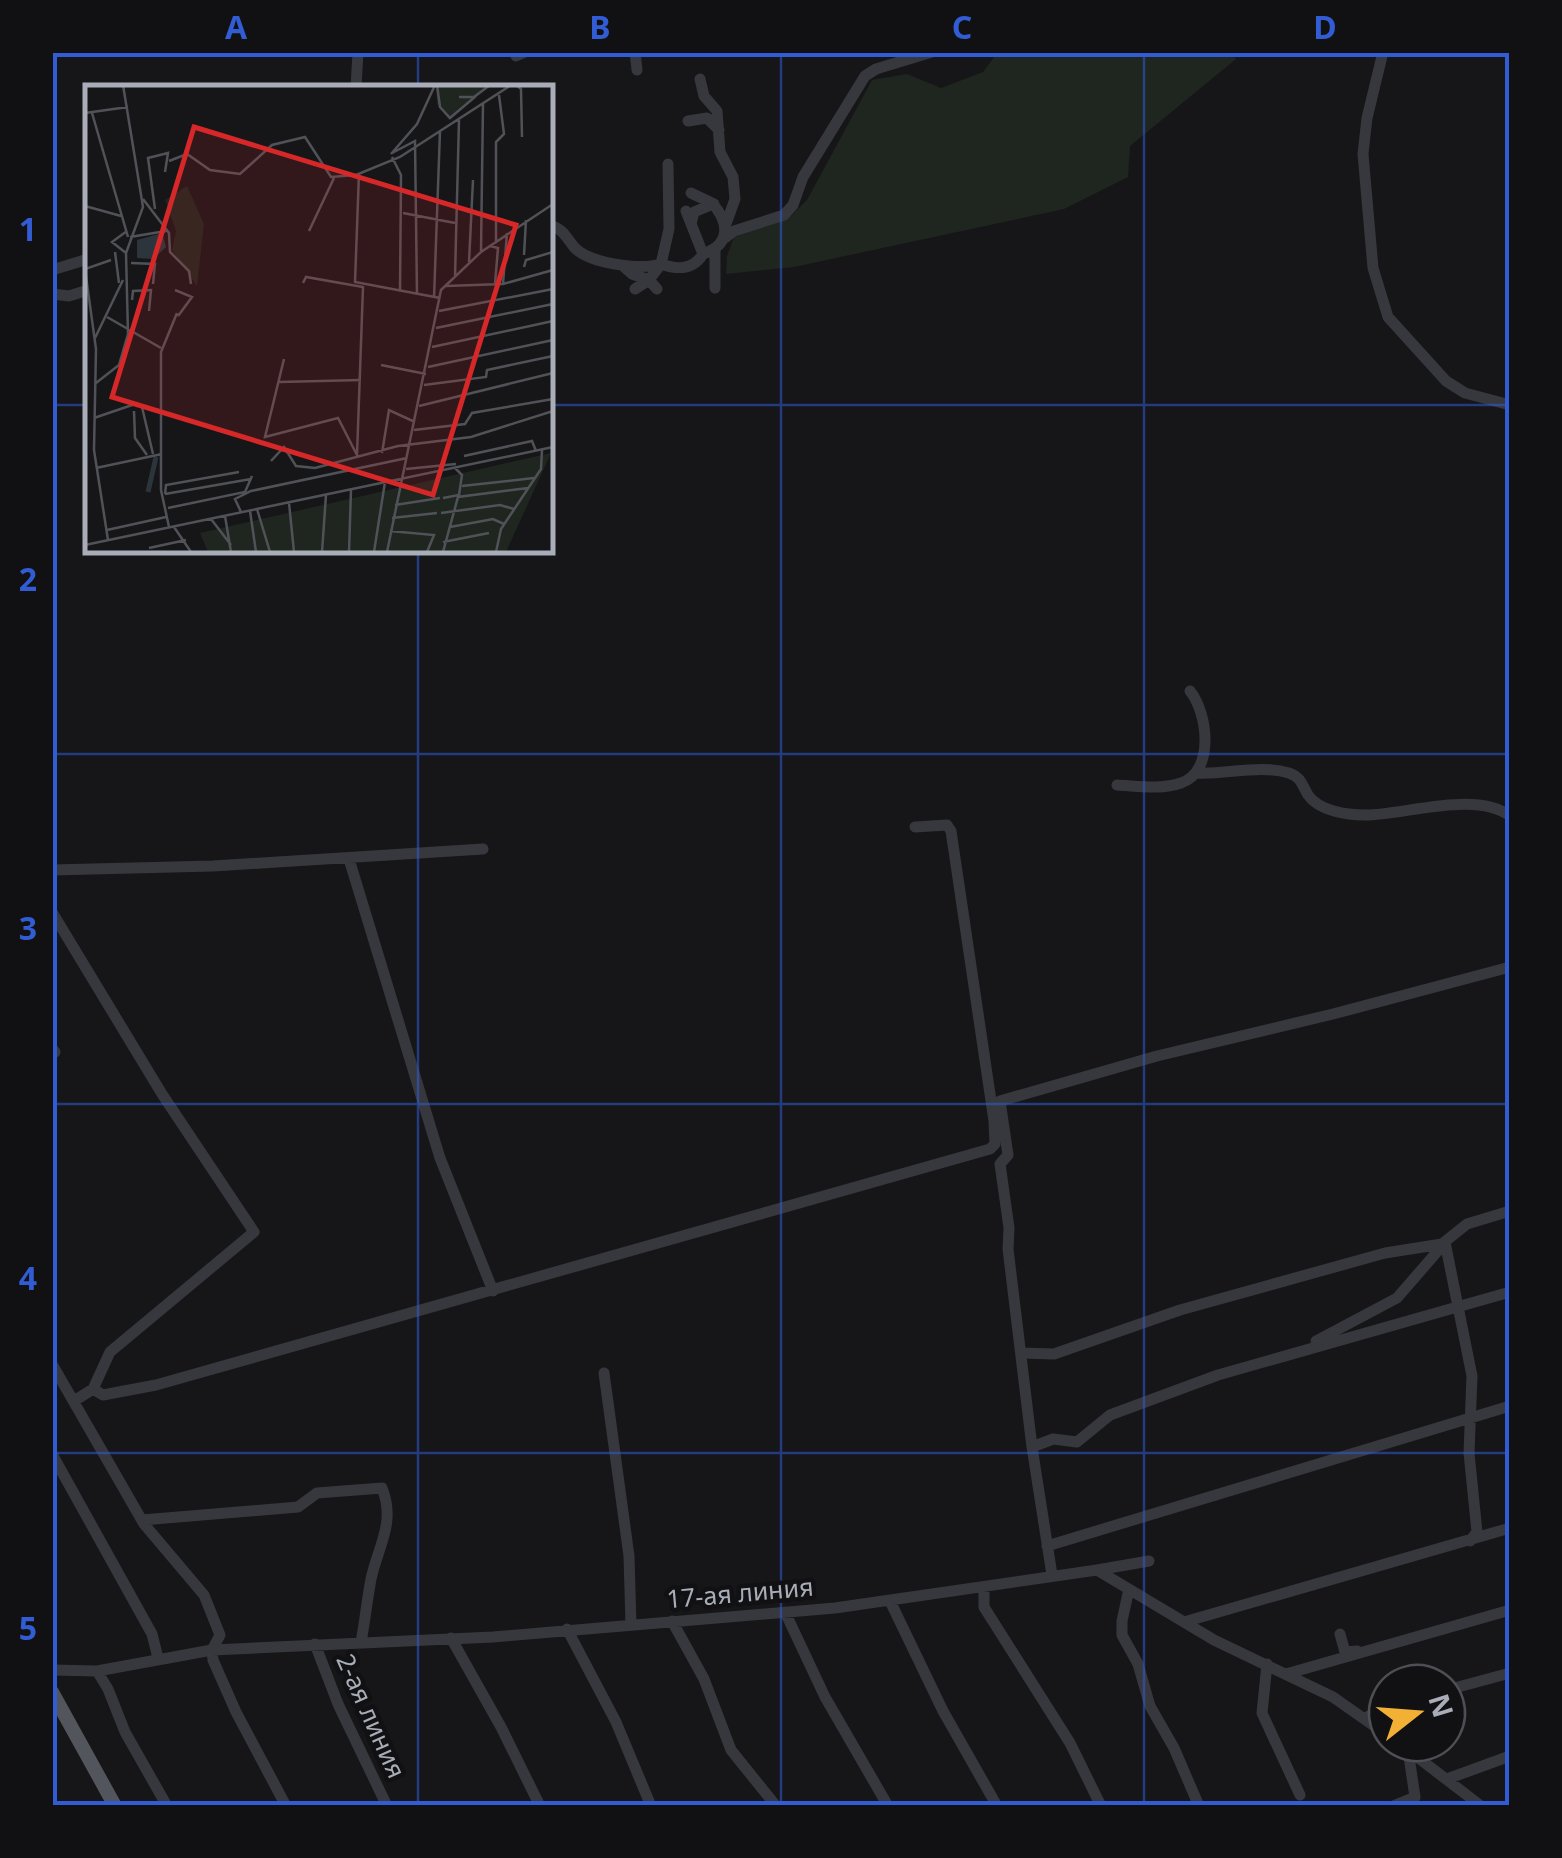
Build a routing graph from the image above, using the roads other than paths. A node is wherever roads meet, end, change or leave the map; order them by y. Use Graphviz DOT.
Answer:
graph roads {
  1 [pos="358,52"];
  2 [pos="635,52"];
  3 [pos="932,52"];
  4 [pos="1383,52"];
  5 [pos="636,70"];
  6 [pos="700,79"];
  7 [pos="356,85"];
  8 [pos="688,121"];
  9 [pos="716,122"];
  10 [pos="668,164"];
  11 [pos="692,193"];
  12 [pos="714,204"];
  13 [pos="732,206"];
  14 [pos="686,211"];
  15 [pos="691,224"];
  16 [pos="726,224"];
  17 [pos="552,226"];
  18 [pos="552,235"];
  19 [pos="725,238"];
  20 [pos="576,250"];
  21 [pos="711,254"];
  22 [pos="85,260"];
  23 [pos="661,264"];
  24 [pos="623,266"];
  25 [pos="52,270"];
  26 [pos="653,284"];
  27 [pos="715,288"];
  28 [pos="635,289"];
  29 [pos="85,291"];
  30 [pos="52,294"];
  31 [pos="1510,405"];
  32 [pos="1190,691"];
  33 [pos="1196,774"];
  34 [pos="1117,785"];
  35 [pos="1510,816"];
  36 [pos="915,826"];
  37 [pos="482,849"];
  38 [pos="349,859"];
  39 [pos="52,870"];
  40 [pos="52,912"];
  41 [pos="1510,966"];
  42 [pos="1510,1211"];
  43 [pos="1446,1242"];
  44 [pos="493,1291"];
  45 [pos="1510,1292"];
  46 [pos="1456,1305"];
  47 [pos="1302,1349"];
  48 [pos="1020,1352"];
  49 [pos="52,1364"];
  50 [pos="604,1373"];
  51 [pos="93,1389"];
  52 [pos="74,1402"];
  53 [pos="1510,1406"];
  54 [pos="1471,1418"];
  55 [pos="1032,1447"];
  56 [pos="52,1454"];
  57 [pos="1267,1478"];
  58 [pos="1260,1494"];
  59 [pos="142,1520"];
  60 [pos="1510,1528"];
  61 [pos="1469,1543"];
  62 [pos="1047,1546"];
  63 [pos="1149,1561"];
  64 [pos="1097,1570"];
  65 [pos="1052,1575"];
  66 [pos="984,1588"];
  67 [pos="1129,1589"];
  68 [pos="890,1601"];
  69 [pos="1510,1610"];
  70 [pos="785,1612"];
  71 [pos="672,1621"];
  72 [pos="1184,1622"];
  73 [pos="631,1625"];
  74 [pos="567,1630"];
  75 [pos="1340,1634"];
  76 [pos="452,1638"];
  77 [pos="361,1642"];
  78 [pos="316,1644"];
  79 [pos="212,1650"];
  80 [pos="1367,1650"];
  81 [pos="158,1658"];
  82 [pos="1267,1664"];
  83 [pos="52,1670"];
  84 [pos="97,1671"];
  85 [pos="1510,1672"];
  86 [pos="1286,1674"];
  87 [pos="1467,1684"];
  88 [pos="52,1692"];
  89 [pos="1365,1718"];
  90 [pos="1510,1756"];
  91 [pos="1407,1763"];
  92 [pos="1425,1763"];
  93 [pos="1446,1779"];
  94 [pos="1300,1795"];
  95 [pos="114,1806"];
  96 [pos="167,1806"];
  97 [pos="286,1806"];
  98 [pos="387,1806"];
  99 [pos="540,1806"];
  100 [pos="651,1806"];
  101 [pos="776,1806"];
  102 [pos="888,1806"];
  103 [pos="997,1806"];
  104 [pos="1101,1806"];
  105 [pos="1200,1806"];
  106 [pos="1393,1806"];
  107 [pos="1482,1806"];
  1 -- 7 [label="street"];
  2 -- 5 [label="street"];
  3 -- 19 [label="street"];
  4 -- 31 [label="street"];
  6 -- 9 [label="street"];
  8 -- 9 [label="street"];
  9 -- 13 [label="street"];
  10 -- 23 [label="street"];
  11 -- 12 [label="street"];
  12 -- 13 [label="street"];
  12 -- 15 [label="street"];
  12 -- 16 [label="street"];
  13 -- 16 [label="street"];
  14 -- 15 [label="street"];
  15 -- 21 [label="street"];
  16 -- 19 [label="street"];
  17 -- 20 [label="street"];
  18 -- 20 [label="street"];
  19 -- 21 [label="street"];
  20 -- 24 [label="street"];
  21 -- 23 [label="street"];
  21 -- 27 [label="street"];
  22 -- 25 [label="street"];
  23 -- 24 [label="street"];
  23 -- 26 [label="street"];
  24 -- 26 [label="street"];
  26 -- 28 [label="street"];
  29 -- 30 [label="street"];
  32 -- 33 [label="street"];
  33 -- 34 [label="street"];
  33 -- 35 [label="street"];
  36 -- 44 [label="street"];
  37 -- 38 [label="street"];
  38 -- 39 [label="street"];
  38 -- 44 [label="street"];
  40 -- 51 [label="street"];
  41 -- 48 [label="street"];
  42 -- 43 [label="street"];
  43 -- 46 [label="street"];
  43 -- 47 [label="street"];
  43 -- 48 [label="street"];
  44 -- 51 [label="street"];
  45 -- 46 [label="street"];
  46 -- 47 [label="street"];
  46 -- 54 [label="street"];
  47 -- 55 [label="street"];
  48 -- 55 [label="street"];
  49 -- 52 [label="street"];
  50 -- 73 [label="street"];
  51 -- 52 [label="street"];
  52 -- 59 [label="street"];
  53 -- 54 [label="street"];
  54 -- 57 [label="street"];
  54 -- 61 [label="street"];
  55 -- 62 [label="street"];
  56 -- 81 [label="street"];
  57 -- 58 [label="street"];
  57 -- 62 [label="street"];
  59 -- 77 [label="street"];
  59 -- 79 [label="street"];
  60 -- 61 [label="street"];
  61 -- 72 [label="street"];
  62 -- 65 [label="street"];
  63 -- 64 [label="street, 17-ая линия"];
  64 -- 65 [label="street, 17-ая линия"];
  64 -- 67 [label="street"];
  65 -- 66 [label="street, 17-ая линия"];
  66 -- 68 [label="street, 17-ая линия"];
  66 -- 104 [label="street"];
  67 -- 72 [label="street"];
  67 -- 105 [label="street"];
  68 -- 70 [label="street, 17-ая линия"];
  68 -- 103 [label="street"];
  69 -- 80 [label="street"];
  70 -- 71 [label="street, 17-ая линия"];
  70 -- 102 [label="street"];
  71 -- 73 [label="street, 17-ая линия"];
  71 -- 101 [label="street"];
  72 -- 82 [label="street"];
  73 -- 74 [label="street, 17-ая линия"];
  74 -- 76 [label="street, 17-ая линия"];
  74 -- 100 [label="street"];
  75 -- 80 [label="street"];
  76 -- 77 [label="street, 17-ая линия"];
  76 -- 99 [label="street"];
  77 -- 78 [label="street, 17-ая линия"];
  78 -- 79 [label="street, 17-ая линия"];
  78 -- 98 [label="street, 2-ая линия"];
  79 -- 81 [label="street, 17-ая линия"];
  79 -- 97 [label="street"];
  80 -- 86 [label="street"];
  81 -- 84 [label="street, 17-ая линия"];
  82 -- 86 [label="street"];
  82 -- 94 [label="street"];
  83 -- 84 [label="street, 17-ая линия"];
  84 -- 96 [label="street"];
  85 -- 87 [label="street"];
  86 -- 89 [label="street"];
  88 -- 95 [label="main road"];
  90 -- 93 [label="street"];
  91 -- 106 [label="street"];
  92 -- 93 [label="street"];
  93 -- 107 [label="street"];
}
